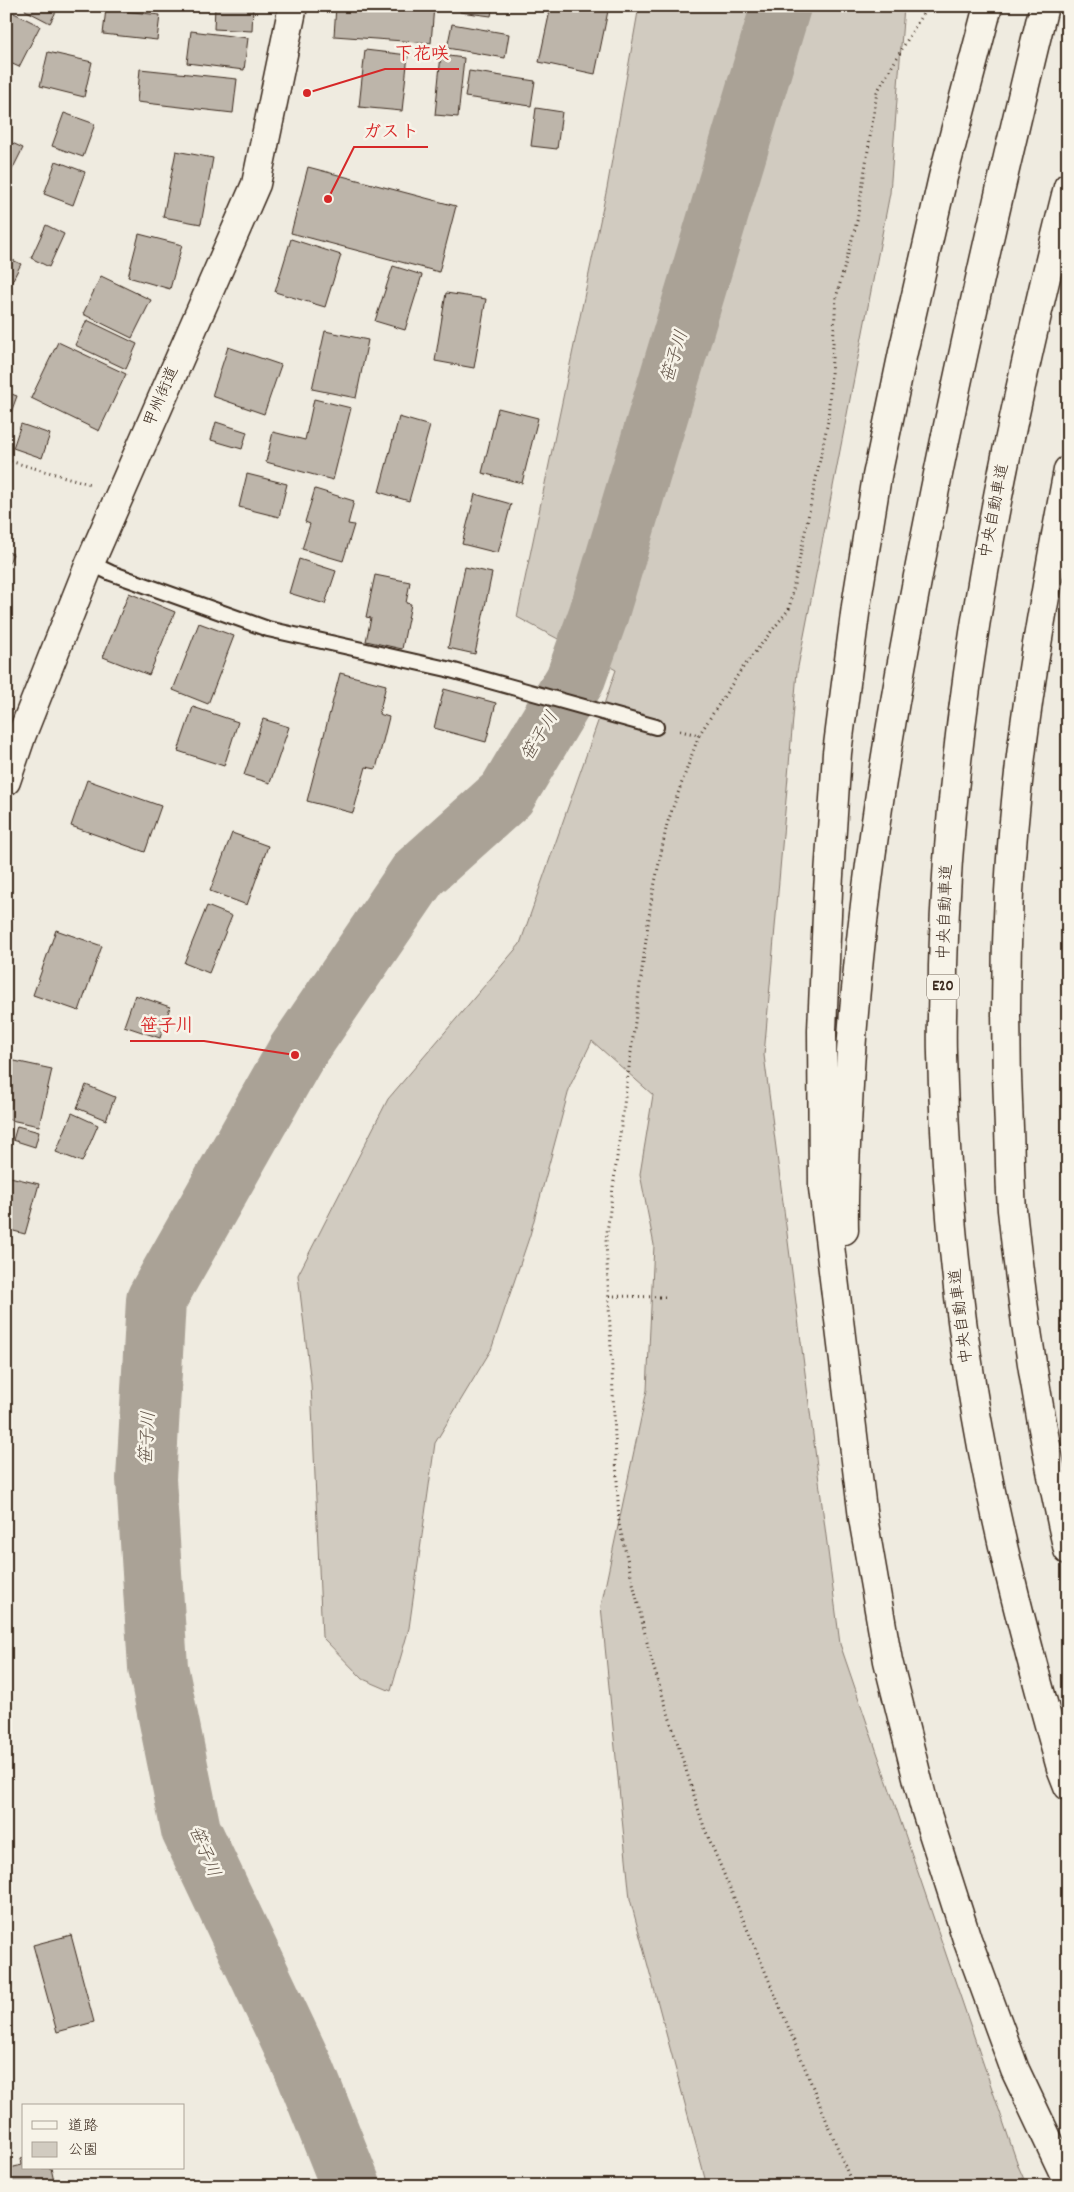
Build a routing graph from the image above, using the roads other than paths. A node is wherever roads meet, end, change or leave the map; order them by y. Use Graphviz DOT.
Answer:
graph roads {
  1 [pos="293,6"];
  2 [pos="988,6"];
  3 [pos="1044,6"];
  4 [pos="1068,187"];
  5 [pos="1068,470"];
  6 [pos="90,563"];
  7 [pos="656,727"];
  8 [pos="6,781"];
  9 [pos="847,1372"];
  10 [pos="1068,1550"];
  11 [pos="1068,1786"];
  12 [pos="1068,2182"];
  1 -- 6 [label="main road, 甲州街道"];
  2 -- 9 [label="main road"];
  3 -- 9 [label="main road"];
  4 -- 11 [label="main road, 中央自動車道 / E20"];
  5 -- 10 [label="main road"];
  6 -- 7 [label="lane"];
  6 -- 8 [label="main road, 甲州街道"];
  9 -- 12 [label="main road"];
}
